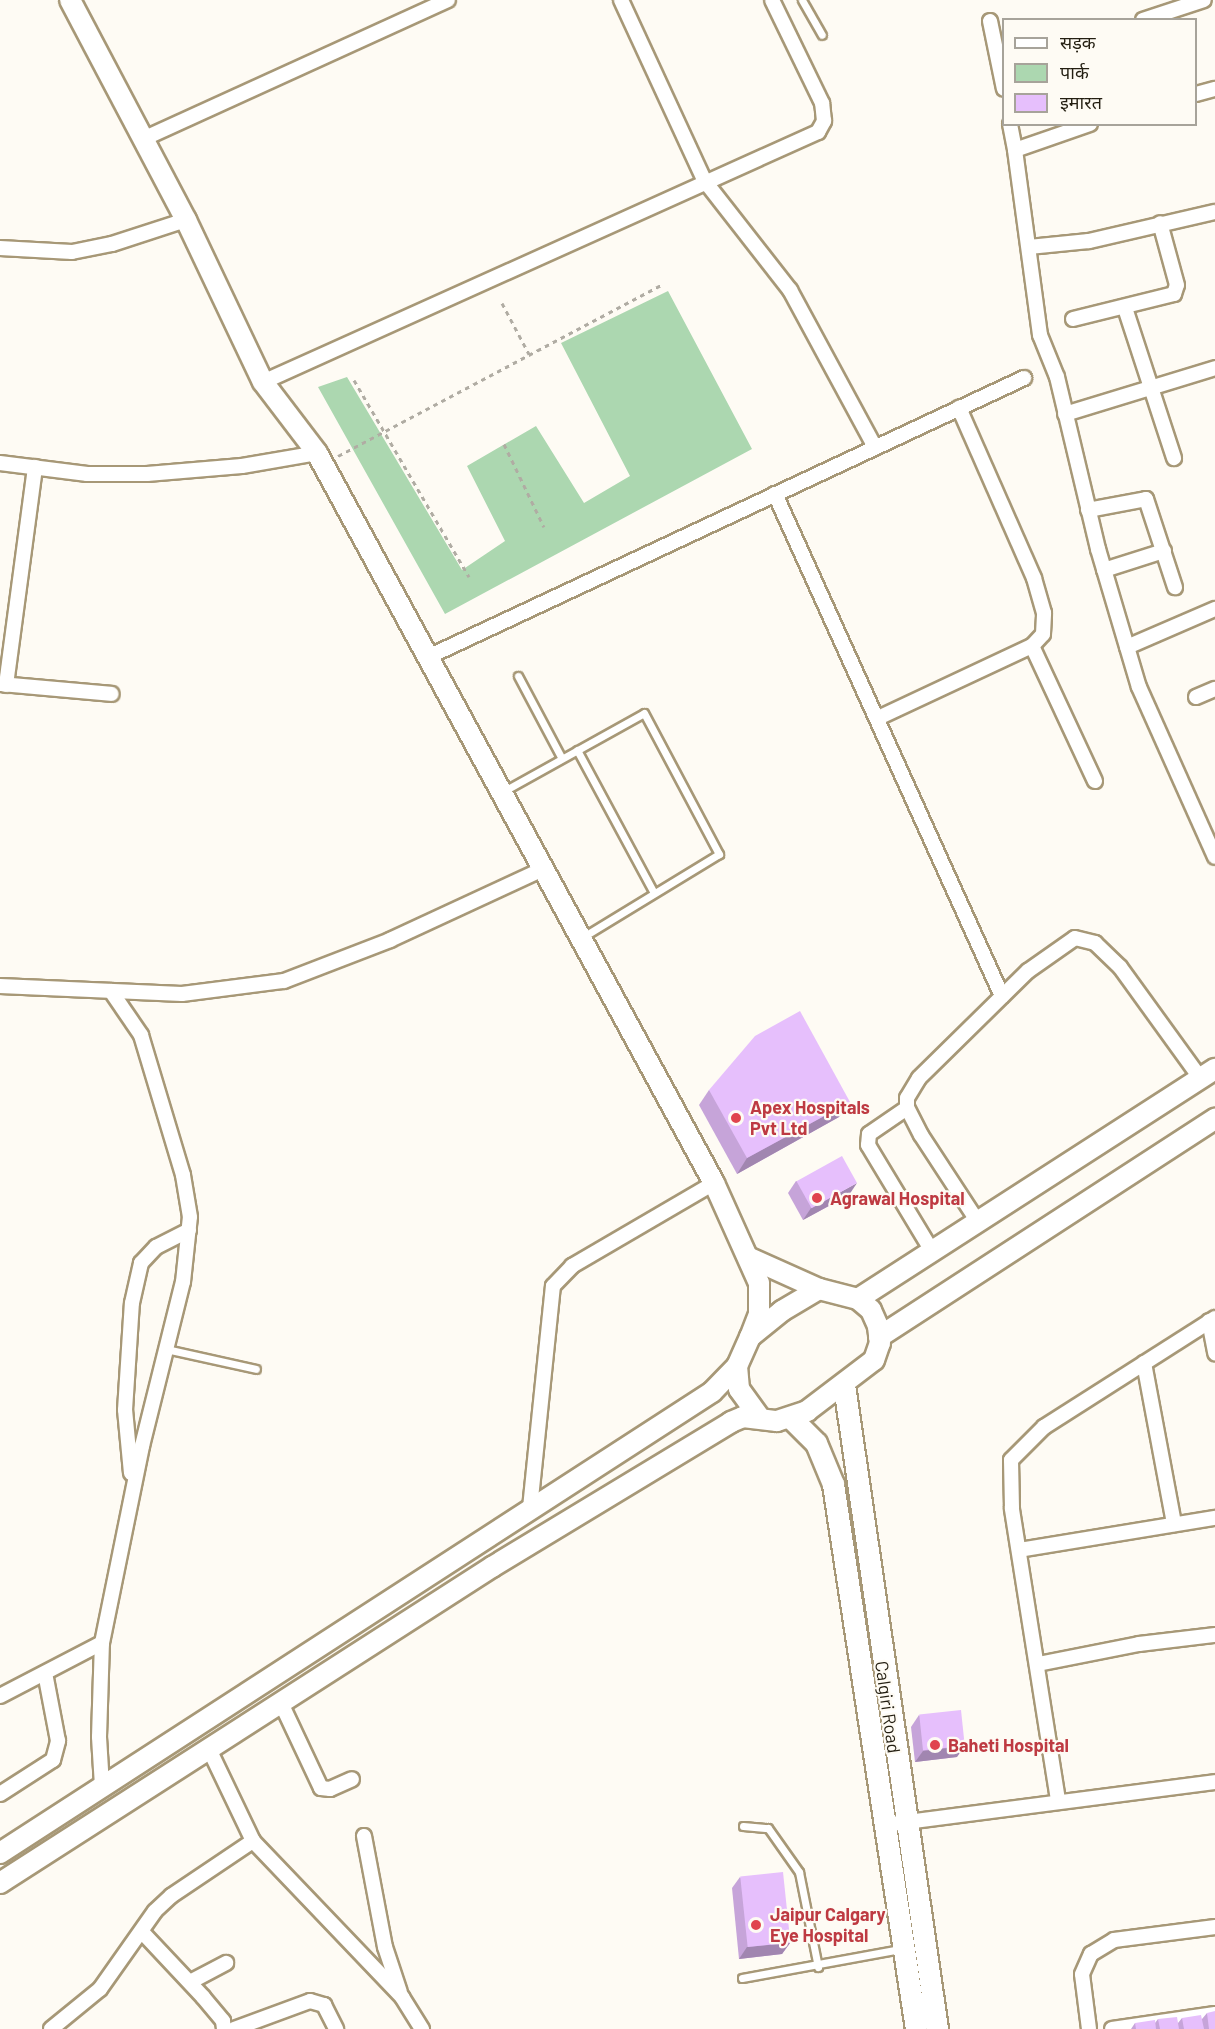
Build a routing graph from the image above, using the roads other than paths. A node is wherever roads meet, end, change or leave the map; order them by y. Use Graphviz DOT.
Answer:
graph roads {
  1 [pos="70,0"];
  2 [pos="448,0"];
  3 [pos="621,0"];
  4 [pos="772,0"];
  5 [pos="802,0"];
  6 [pos="1204,0"];
  7 [pos="1149,18"];
  8 [pos="990,21"];
  9 [pos="822,35"];
  10 [pos="1001,64"];
  11 [pos="1215,89"];
  12 [pos="1197,94"];
  13 [pos="1010,126"];
  14 [pos="1084,126"];
  15 [pos="143,139"];
  16 [pos="1015,150"];
  17 [pos="704,180"];
  18 [pos="1215,212"];
  19 [pos="186,220"];
  20 [pos="1160,223"];
  21 [pos="1029,247"];
  22 [pos="0,248"];
  23 [pos="1125,308"];
  24 [pos="1072,319"];
  25 [pos="1215,368"];
  26 [pos="1024,378"];
  27 [pos="263,382"];
  28 [pos="1152,387"];
  29 [pos="959,408"];
  30 [pos="1065,414"];
  31 [pos="875,447"];
  32 [pos="320,458"];
  33 [pos="1174,458"];
  34 [pos="0,463"];
  35 [pos="34,467"];
  36 [pos="775,494"];
  37 [pos="1088,510"];
  38 [pos="1164,551"];
  39 [pos="1104,570"];
  40 [pos="1175,587"];
  41 [pos="1215,609"];
  42 [pos="1032,646"];
  43 [pos="1127,647"];
  44 [pos="430,656"];
  45 [pos="518,676"];
  46 [pos="3,684"];
  47 [pos="1215,689"];
  48 [pos="112,694"];
  49 [pos="1196,697"];
  50 [pos="878,718"];
  51 [pos="577,750"];
  52 [pos="561,758"];
  53 [pos="1095,781"];
  54 [pos="504,791"];
  55 [pos="1215,856"];
  56 [pos="545,868"];
  57 [pos="654,893"];
  58 [pos="583,937"];
  59 [pos="0,986"];
  60 [pos="111,991"];
  61 [pos="1002,996"];
  62 [pos="1208,1074"];
  63 [pos="907,1108"];
  64 [pos="1215,1119"];
  65 [pos="714,1183"];
  66 [pos="978,1222"];
  67 [pos="189,1230"];
  68 [pos="932,1251"];
  69 [pos="750,1258"];
  70 [pos="819,1289"];
  71 [pos="858,1299"];
  72 [pos="1212,1320"];
  73 [pos="750,1337"];
  74 [pos="879,1337"];
  75 [pos="166,1349"];
  76 [pos="1215,1353"];
  77 [pos="1144,1363"];
  78 [pos="738,1366"];
  79 [pos="256,1369"];
  80 [pos="844,1384"];
  81 [pos="760,1418"];
  82 [pos="792,1419"];
  83 [pos="133,1489"];
  84 [pos="530,1508"];
  85 [pos="1215,1518"];
  86 [pos="1174,1524"];
  87 [pos="1019,1551"];
  88 [pos="1215,1635"];
  89 [pos="102,1643"];
  90 [pos="1038,1664"];
  91 [pos="45,1673"];
  92 [pos="0,1696"];
  93 [pos="281,1703"];
  94 [pos="209,1749"];
  95 [pos="352,1779"];
  96 [pos="1215,1782"];
  97 [pos="102,1786"];
  98 [pos="0,1794"];
  99 [pos="1058,1800"];
  100 [pos="894,1824"];
  101 [pos="743,1826"];
  102 [pos="364,1836"];
  103 [pos="253,1841"];
  104 [pos="0,1853"];
  105 [pos="0,1883"];
  106 [pos="1215,1927"];
  107 [pos="143,1933"];
  108 [pos="903,1949"];
  109 [pos="226,1963"];
  110 [pos="818,1967"];
  111 [pos="742,1978"];
  112 [pos="190,1982"];
  113 [pos="402,1997"];
  114 [pos="1215,2014"];
  115 [pos="71,2022"];
  116 [pos="51,2029"];
  117 [pos="224,2029"];
  118 [pos="234,2029"];
  119 [pos="336,2029"];
  120 [pos="422,2029"];
  121 [pos="915,2029"];
  122 [pos="937,2029"];
  123 [pos="1089,2029"];
  124 [pos="1112,2029"];
  1 -- 15 [label="main road"];
  2 -- 15 [label="street"];
  3 -- 17 [label="street"];
  4 -- 17 [label="street"];
  5 -- 9 [label="lane"];
  6 -- 7 [label="street"];
  8 -- 10 [label="street"];
  11 -- 12 [label="street"];
  13 -- 16 [label="street"];
  14 -- 16 [label="street"];
  15 -- 19 [label="main road"];
  16 -- 21 [label="street"];
  17 -- 27 [label="street"];
  17 -- 31 [label="street"];
  18 -- 20 [label="street"];
  19 -- 22 [label="street"];
  19 -- 27 [label="main road"];
  20 -- 21 [label="street"];
  20 -- 23 [label="street"];
  21 -- 30 [label="street"];
  23 -- 24 [label="street"];
  23 -- 28 [label="street"];
  25 -- 28 [label="street"];
  26 -- 29 [label="street"];
  27 -- 32 [label="main road"];
  28 -- 30 [label="street"];
  28 -- 33 [label="street"];
  29 -- 31 [label="street"];
  29 -- 42 [label="street"];
  30 -- 37 [label="street"];
  31 -- 36 [label="street"];
  32 -- 35 [label="street"];
  32 -- 44 [label="main road"];
  34 -- 35 [label="street"];
  35 -- 46 [label="street"];
  36 -- 44 [label="street"];
  36 -- 50 [label="street"];
  37 -- 38 [label="street"];
  37 -- 39 [label="street"];
  38 -- 39 [label="street"];
  38 -- 40 [label="street"];
  39 -- 43 [label="street"];
  41 -- 43 [label="street"];
  42 -- 50 [label="street"];
  42 -- 53 [label="street"];
  43 -- 55 [label="street"];
  44 -- 54 [label="main road"];
  45 -- 52 [label="lane"];
  46 -- 48 [label="street"];
  47 -- 49 [label="street"];
  50 -- 61 [label="street"];
  51 -- 52 [label="lane"];
  51 -- 57 [label="lane"];
  51 -- 57 [label="lane"];
  52 -- 54 [label="lane"];
  54 -- 56 [label="main road"];
  56 -- 58 [label="main road"];
  56 -- 60 [label="street"];
  57 -- 58 [label="lane"];
  58 -- 65 [label="main road"];
  59 -- 60 [label="street"];
  60 -- 67 [label="street"];
  61 -- 62 [label="street"];
  61 -- 63 [label="street"];
  62 -- 66 [label="main road"];
  63 -- 66 [label="street"];
  63 -- 68 [label="street"];
  64 -- 74 [label="main road"];
  65 -- 69 [label="main road"];
  65 -- 84 [label="street"];
  66 -- 68 [label="main road"];
  67 -- 75 [label="street"];
  67 -- 83 [label="street"];
  68 -- 71 [label="main road"];
  69 -- 70 [label="main road"];
  69 -- 73 [label="main road"];
  70 -- 71 [label="main road"];
  70 -- 73 [label="main road"];
  71 -- 74 [label="main road"];
  72 -- 76 [label="street"];
  72 -- 77 [label="street"];
  73 -- 78 [label="main road"];
  74 -- 80 [label="main road"];
  75 -- 79 [label="lane"];
  75 -- 83 [label="street"];
  77 -- 86 [label="street"];
  77 -- 87 [label="street"];
  78 -- 81 [label="main road"];
  78 -- 84 [label="main road"];
  80 -- 82 [label="main road"];
  80 -- 100 [label="main road, Calgiri Road"];
  81 -- 82 [label="main road"];
  81 -- 93 [label="main road"];
  82 -- 100 [label="main road, Calgiri Road"];
  83 -- 89 [label="street"];
  84 -- 97 [label="main road"];
  85 -- 86 [label="street"];
  86 -- 87 [label="street"];
  87 -- 90 [label="street"];
  88 -- 90 [label="street"];
  89 -- 91 [label="street"];
  89 -- 97 [label="street"];
  90 -- 99 [label="street"];
  91 -- 92 [label="street"];
  91 -- 98 [label="street"];
  93 -- 94 [label="main road"];
  93 -- 95 [label="street"];
  94 -- 103 [label="street"];
  94 -- 105 [label="main road"];
  96 -- 99 [label="street"];
  97 -- 104 [label="main road"];
  99 -- 100 [label="street"];
  100 -- 108 [label="main road, Calgiri Road"];
  100 -- 122 [label="main road, Calgiri Road"];
  101 -- 110 [label="lane"];
  102 -- 113 [label="street"];
  103 -- 107 [label="street"];
  103 -- 113 [label="street"];
  106 -- 123 [label="street"];
  107 -- 112 [label="street"];
  107 -- 115 [label="street"];
  108 -- 110 [label="lane"];
  108 -- 121 [label="main road, Calgiri Road"];
  109 -- 112 [label="street"];
  110 -- 111 [label="lane"];
  112 -- 117 [label="street"];
  113 -- 120 [label="street"];
  114 -- 124 [label="street"];
  115 -- 116 [label="street"];
  118 -- 119 [label="street"];
}
